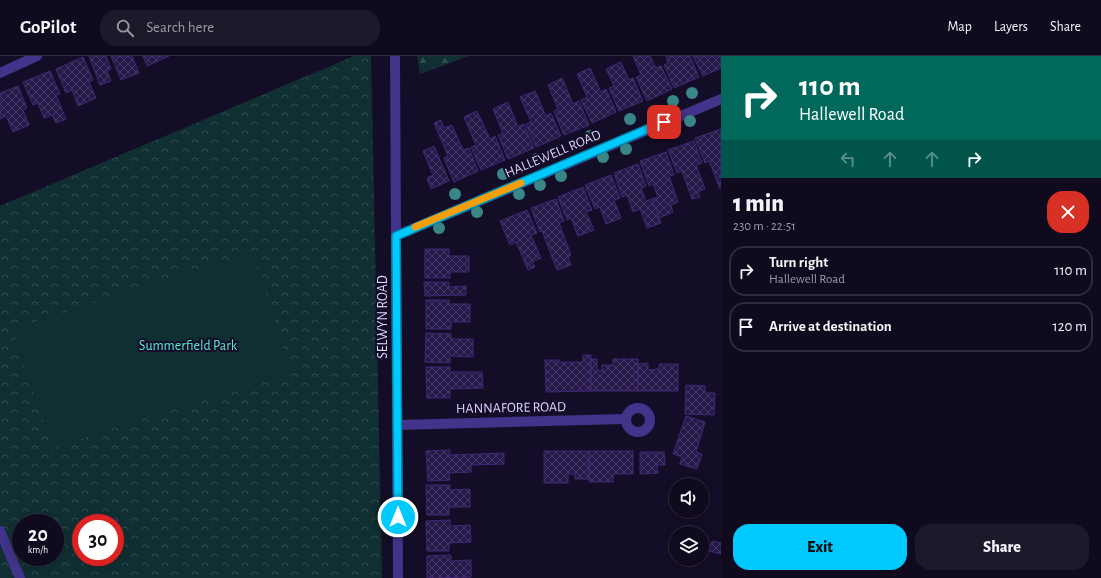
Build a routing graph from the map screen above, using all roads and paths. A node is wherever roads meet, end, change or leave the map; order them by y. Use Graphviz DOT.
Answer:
graph roads {
  1 [pos="37,56"];
  2 [pos="395,56"];
  3 [pos="0,73"];
  4 [pos="721,98"];
  5 [pos="396,236"];
  6 [pos="626,420"];
  7 [pos="398,425"];
  8 [pos="0,531"];
  9 [pos="20,578"];
  10 [pos="398,578"];
  1 -- 3 [label="street"];
  2 -- 5 [label="street, SELWYN ROAD"];
  4 -- 5 [label="street, HALLEWELL ROAD"];
  5 -- 7 [label="street, SELWYN ROAD"];
  6 -- 7 [label="street, HANNAFORE ROAD"];
  7 -- 10 [label="street, SELWYN ROAD"];
  8 -- 9 [label="street"];
}
